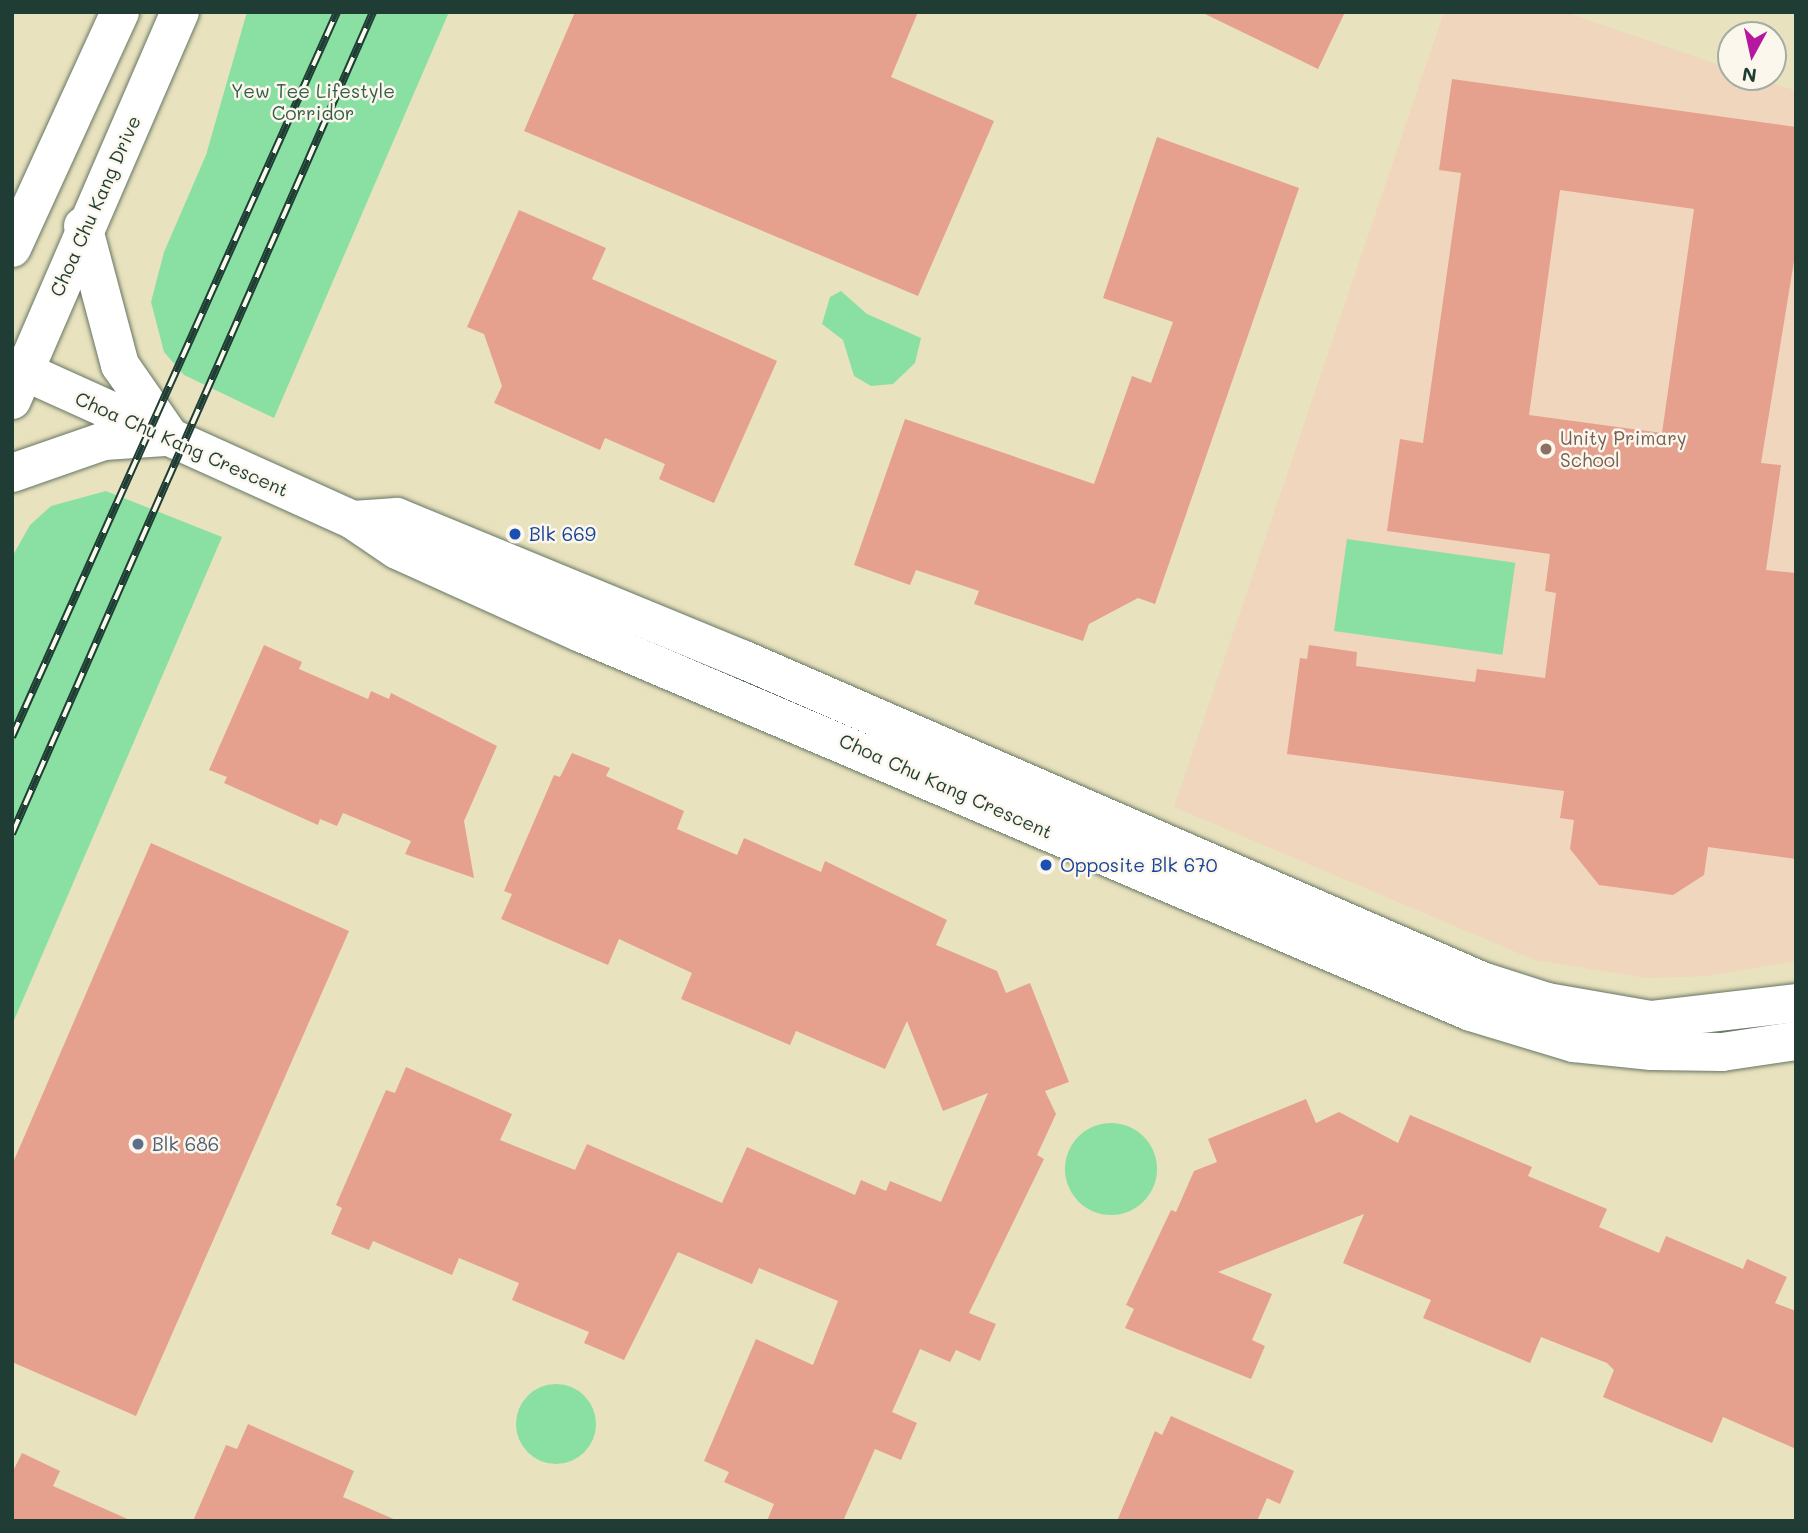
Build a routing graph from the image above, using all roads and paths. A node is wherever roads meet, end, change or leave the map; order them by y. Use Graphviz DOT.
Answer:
graph roads {
  1 [pos="120,12"];
  2 [pos="180,12"];
  3 [pos="21,218"];
  4 [pos="83,226"];
  5 [pos="12,248"];
  6 [pos="16,379"];
  7 [pos="170,437"];
  8 [pos="12,473"];
  9 [pos="353,520"];
  10 [pos="1796,1003"];
  11 [pos="1796,1041"];
  1 -- 3 [label="street"];
  2 -- 4 [label="street, Choa Chu Kang Drive"];
  3 -- 5 [label="street"];
  4 -- 6 [label="street, Choa Chu Kang Drive"];
  4 -- 7 [label="street"];
  6 -- 7 [label="street, Choa Chu Kang Crescent"];
  7 -- 8 [label="street"];
  7 -- 9 [label="street, Choa Chu Kang Crescent"];
  9 -- 10 [label="street, Choa Chu Kang Crescent"];
  9 -- 11 [label="street, Choa Chu Kang Crescent"];
}
